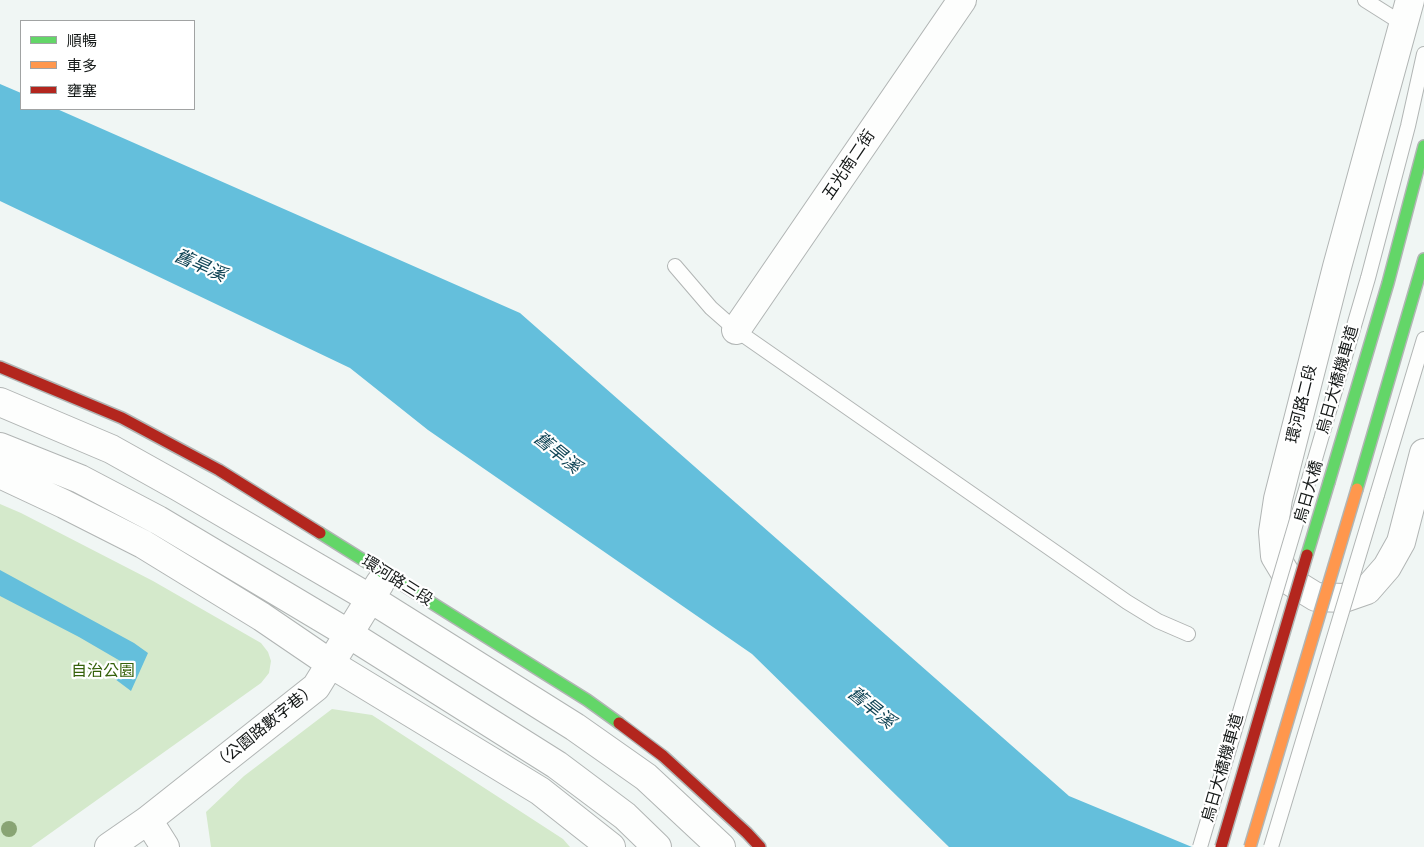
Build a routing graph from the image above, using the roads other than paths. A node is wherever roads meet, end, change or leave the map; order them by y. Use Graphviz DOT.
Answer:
graph roads {
  1 [pos="962,0"];
  2 [pos="1365,0"];
  3 [pos="1407,12"];
  4 [pos="1424,54"];
  5 [pos="1424,146"];
  6 [pos="1424,259"];
  7 [pos="675,266"];
  8 [pos="736,330"];
  9 [pos="1424,339"];
  10 [pos="0,367"];
  11 [pos="0,402"];
  12 [pos="0,447"];
  13 [pos="1424,453"];
  14 [pos="0,474"];
  15 [pos="385,575"];
  16 [pos="370,599"];
  17 [pos="349,634"];
  18 [pos="1188,634"];
  19 [pos="331,664"];
  20 [pos="148,820"];
  21 [pos="109,847"];
  22 [pos="165,847"];
  23 [pos="611,847"];
  24 [pos="657,847"];
  25 [pos="721,847"];
  26 [pos="760,847"];
  27 [pos="1200,847"];
  28 [pos="1221,847"];
  29 [pos="1250,847"];
  30 [pos="1271,847"];
  1 -- 8 [label="street, 五光南二街"];
  2 -- 3 [label="lane"];
  3 -- 13 [label="street, 環河路二段"];
  4 -- 27 [label="lane, 烏日大橋機車道, bridge"];
  5 -- 28 [label="street, 烏日大橋, bridge"];
  6 -- 29 [label="street, bridge"];
  7 -- 8 [label="lane"];
  8 -- 18 [label="lane"];
  9 -- 30 [label="lane, bridge"];
  10 -- 15 [label="street, 環河路三段"];
  11 -- 16 [label="street, 環河路三段"];
  12 -- 17 [label="street"];
  14 -- 19 [label="street"];
  15 -- 16 [label="street, （公園路數字巷）"];
  15 -- 26 [label="street, 環河路三段"];
  16 -- 17 [label="street, （公園路數字巷）"];
  16 -- 25 [label="street, 環河路三段"];
  17 -- 19 [label="street, （公園路數字巷）"];
  17 -- 24 [label="street"];
  19 -- 20 [label="street, （公園路數字巷）"];
  19 -- 23 [label="street"];
  20 -- 21 [label="street, （公園路數字巷）"];
  20 -- 22 [label="street"];
}
